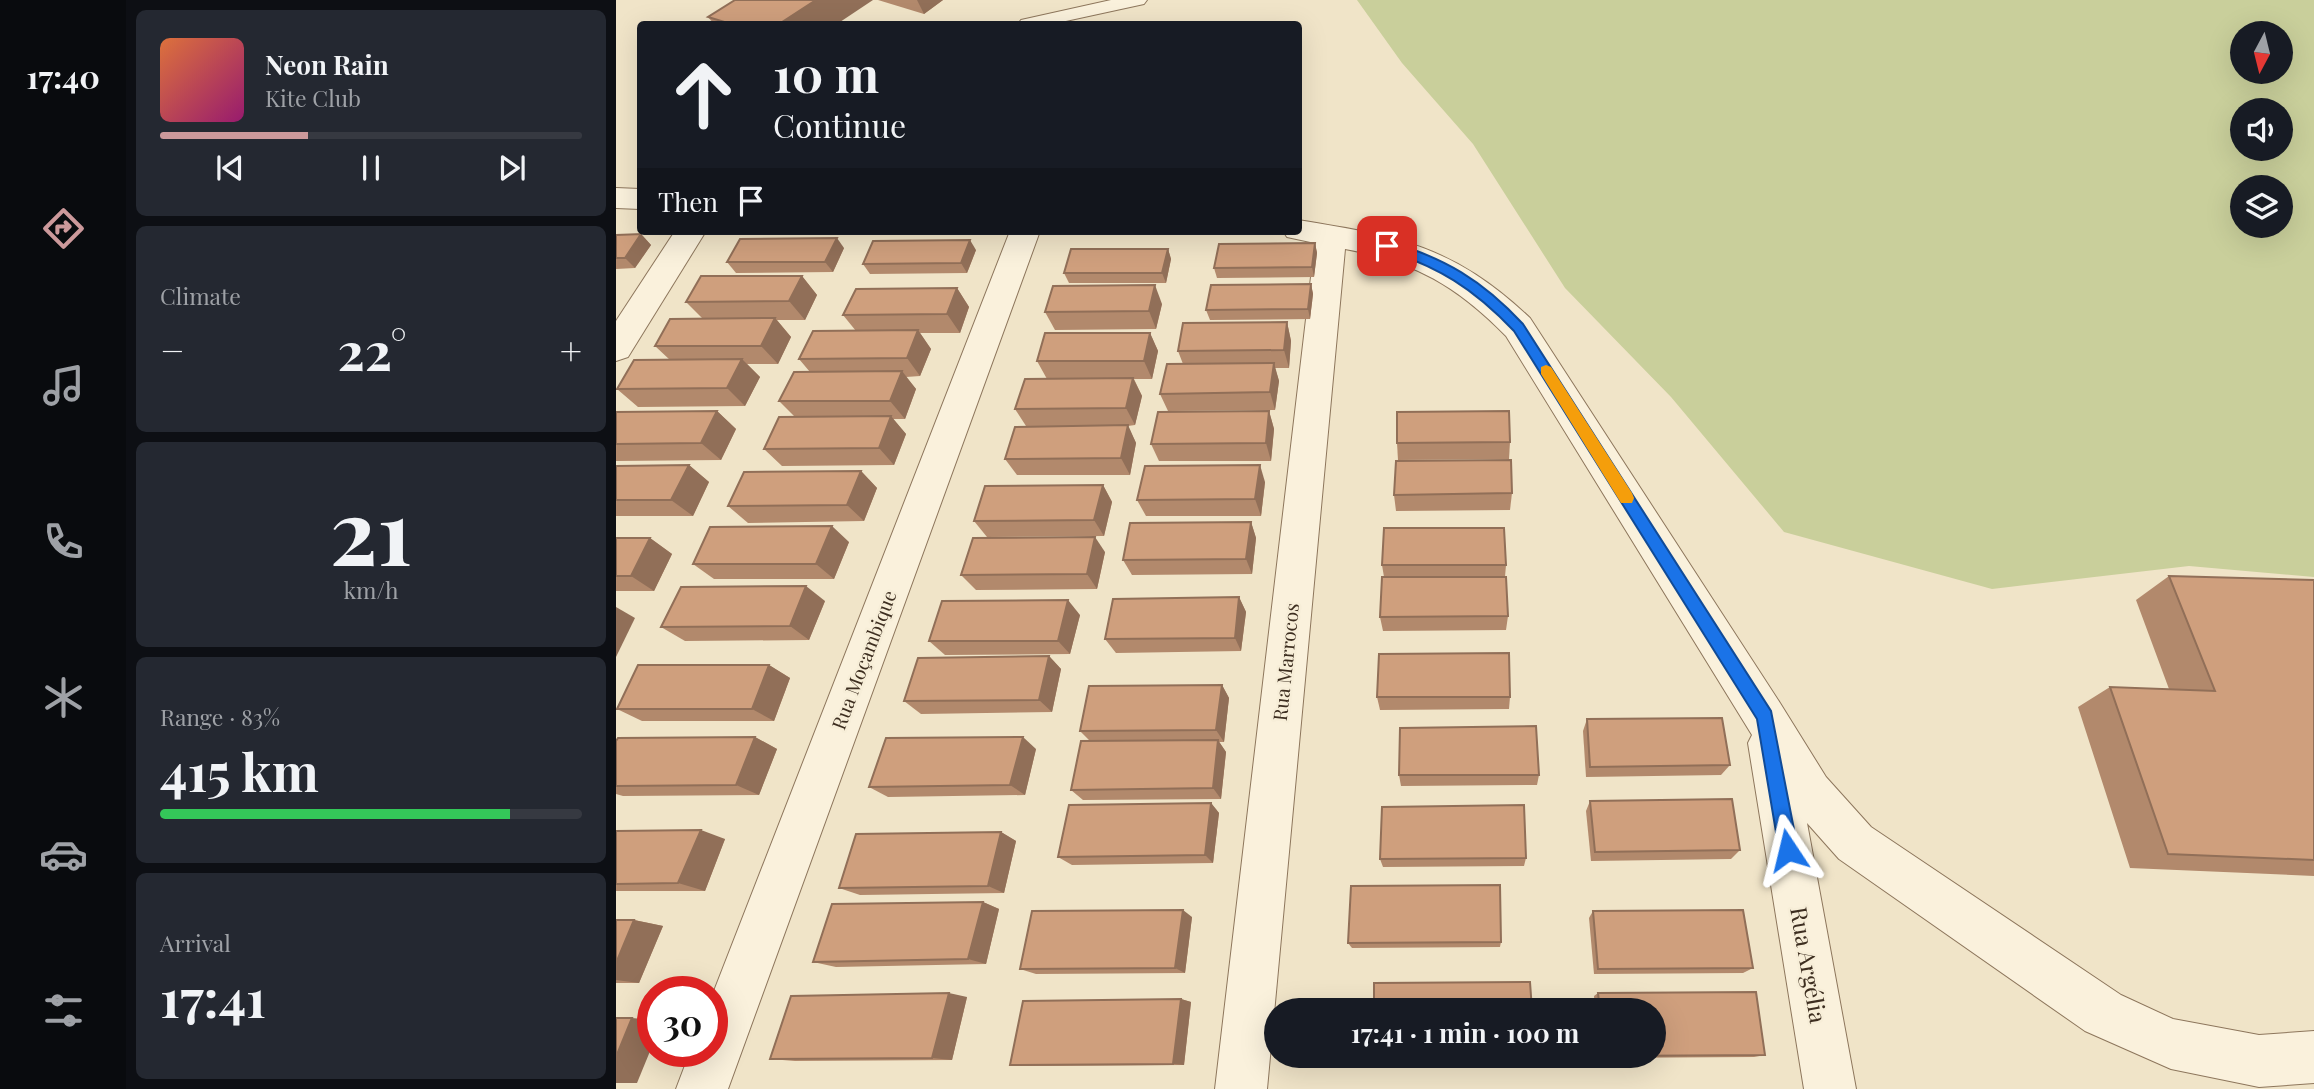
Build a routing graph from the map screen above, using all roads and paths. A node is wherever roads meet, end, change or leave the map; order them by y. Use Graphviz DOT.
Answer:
graph roads {
  1 [pos="1137,0"];
  2 [pos="1042,21"];
  3 [pos="616,198"];
  4 [pos="637,199"];
  5 [pos="1315,232"];
  6 [pos="688,235"];
  7 [pos="1023,235"];
  8 [pos="616,348"];
  9 [pos="1765,717"];
  10 [pos="2314,1057"];
  11 [pos="702,1089"];
  12 [pos="1241,1089"];
  13 [pos="1830,1089"];
  1 -- 2 [label="lane"];
  3 -- 4 [label="street"];
  5 -- 9 [label="street"];
  5 -- 12 [label="street, Rua Marrocos"];
  6 -- 8 [label="street"];
  7 -- 11 [label="street, Rua Moçambique"];
  9 -- 10 [label="street"];
  9 -- 13 [label="street, Rua Argélia"];
}
